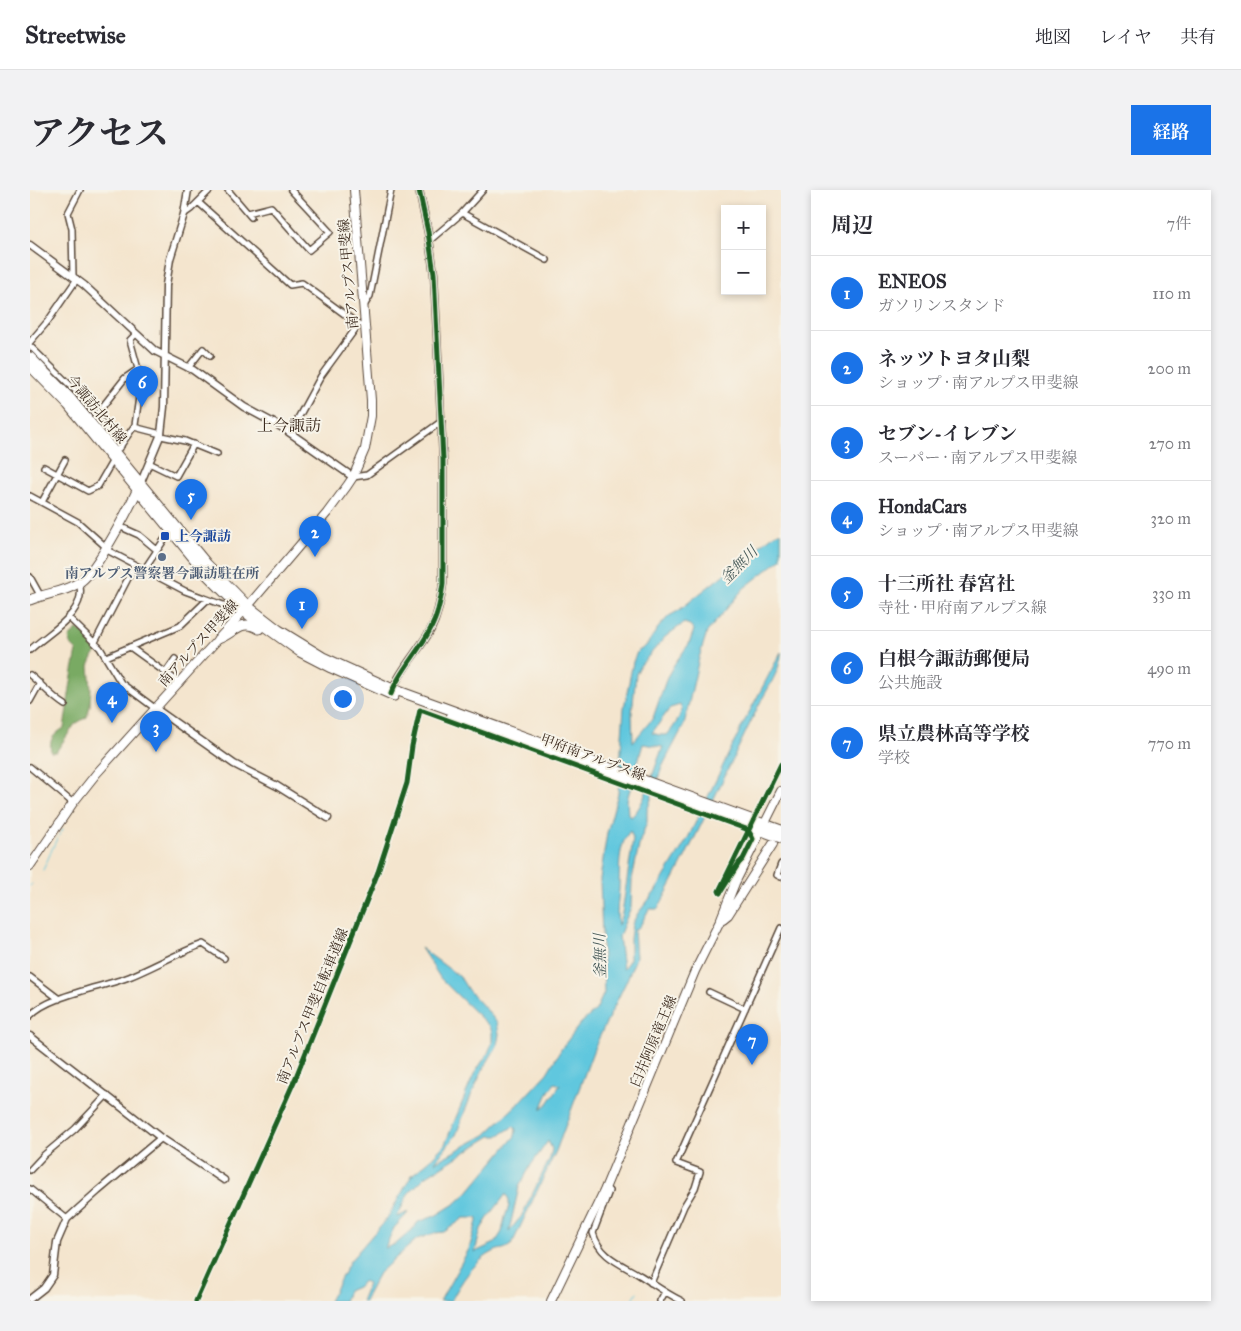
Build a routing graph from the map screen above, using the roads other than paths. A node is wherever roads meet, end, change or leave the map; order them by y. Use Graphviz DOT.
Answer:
graph roads {
  1 [pos="80,190"];
  2 [pos="188,190"];
  3 [pos="210,190"];
  4 [pos="228,190"];
  5 [pos="291,190"];
  6 [pos="354,190"];
  7 [pos="391,190"];
  8 [pos="419,190"];
  9 [pos="482,190"];
  10 [pos="198,202"];
  11 [pos="462,213"];
  12 [pos="184,214"];
  13 [pos="429,241"];
  14 [pos="30,245"];
  15 [pos="547,260"];
  16 [pos="75,278"];
  17 [pos="363,308"];
  18 [pos="361,323"];
  19 [pos="136,334"];
  20 [pos="30,344"];
  21 [pos="165,356"];
  22 [pos="210,356"];
  23 [pos="30,357"];
  24 [pos="30,366"];
  25 [pos="188,368"];
  26 [pos="138,369"];
  27 [pos="96,415"];
  28 [pos="442,421"];
  29 [pos="134,427"];
  30 [pos="290,433"];
  31 [pos="161,435"];
  32 [pos="194,444"];
  33 [pos="116,453"];
  34 [pos="217,454"];
  35 [pos="65,460"];
  36 [pos="149,462"];
  37 [pos="44,467"];
  38 [pos="57,474"];
  39 [pos="353,477"];
  40 [pos="139,486"];
  41 [pos="30,496"];
  42 [pos="42,502"];
  43 [pos="118,525"];
  44 [pos="164,540"];
  45 [pos="105,548"];
  46 [pos="158,550"];
  47 [pos="135,565"];
  48 [pos="144,570"];
  49 [pos="30,577"];
  50 [pos="79,582"];
  51 [pos="40,595"];
  52 [pos="30,600"];
  53 [pos="207,600"];
  54 [pos="246,609"];
  55 [pos="68,617"];
  56 [pos="218,640"];
  57 [pos="95,642"];
  58 [pos="130,647"];
  59 [pos="294,648"];
  60 [pos="30,650"];
  61 [pos="106,657"];
  62 [pos="175,659"];
  63 [pos="166,672"];
  64 [pos="30,675"];
  65 [pos="180,682"];
  66 [pos="40,683"];
  67 [pos="392,692"];
  68 [pos="30,701"];
  69 [pos="65,705"];
  70 [pos="156,709"];
  71 [pos="30,767"];
  72 [pos="781,791"];
  73 [pos="74,803"];
  74 [pos="328,818"];
  75 [pos="759,827"];
  76 [pos="781,832"];
  77 [pos="773,844"];
  78 [pos="781,864"];
  79 [pos="30,866"];
  80 [pos="781,876"];
  81 [pos="720,920"];
  82 [pos="781,928"];
  83 [pos="224,958"];
  84 [pos="30,977"];
  85 [pos="709,992"];
  86 [pos="59,999"];
  87 [pos="745,1009"];
  88 [pos="30,1016"];
  89 [pos="30,1036"];
  90 [pos="107,1096"];
  91 [pos="161,1138"];
  92 [pos="30,1170"];
  93 [pos="224,1180"];
  94 [pos="606,1187"];
  95 [pos="30,1189"];
  96 [pos="67,1219"];
  97 [pos="651,1283"];
  98 [pos="665,1292"];
  99 [pos="30,1299"];
  100 [pos="550,1301"];
  101 [pos="660,1301"];
  102 [pos="682,1301"];
  1 -- 16 [label="street"];
  2 -- 12 [label="street"];
  3 -- 10 [label="street"];
  4 -- 5 [label="street"];
  6 -- 17 [label="main road, 南アルプス甲斐線"];
  7 -- 17 [label="street"];
  8 -- 13 [label="street"];
  9 -- 11 [label="street"];
  10 -- 12 [label="street"];
  10 -- 18 [label="street"];
  11 -- 13 [label="street"];
  11 -- 15 [label="street"];
  12 -- 21 [label="street"];
  13 -- 28 [label="street"];
  14 -- 16 [label="street"];
  16 -- 19 [label="street"];
  16 -- 20 [label="street"];
  17 -- 18 [label="main road, 南アルプス甲斐線"];
  18 -- 30 [label="street"];
  18 -- 39 [label="main road, 南アルプス甲斐線"];
  19 -- 21 [label="street"];
  19 -- 26 [label="street"];
  20 -- 27 [label="street"];
  21 -- 25 [label="street"];
  21 -- 31 [label="street"];
  22 -- 25 [label="street"];
  23 -- 33 [label="main road, 今諏訪北村線"];
  24 -- 33 [label="main road, 今諏訪北村線"];
  25 -- 30 [label="street"];
  26 -- 27 [label="street"];
  26 -- 29 [label="street"];
  27 -- 33 [label="street"];
  28 -- 39 [label="street"];
  28 -- 67 [label="street"];
  29 -- 31 [label="street"];
  29 -- 33 [label="street"];
  30 -- 39 [label="street"];
  31 -- 32 [label="street"];
  31 -- 36 [label="street"];
  32 -- 34 [label="street"];
  32 -- 36 [label="street"];
  33 -- 38 [label="street"];
  33 -- 40 [label="main road, 今諏訪北村線"];
  35 -- 38 [label="street"];
  36 -- 40 [label="street"];
  37 -- 38 [label="street"];
  38 -- 42 [label="street"];
  39 -- 54 [label="main road, 南アルプス甲斐線"];
  40 -- 43 [label="main road"];
  40 -- 54 [label="main road, 甲府南アルプス線"];
  41 -- 42 [label="street"];
  42 -- 45 [label="street"];
  43 -- 45 [label="main road"];
  43 -- 46 [label="street"];
  44 -- 46 [label="street"];
  45 -- 47 [label="street"];
  45 -- 50 [label="main road"];
  46 -- 48 [label="street"];
  47 -- 48 [label="street"];
  47 -- 57 [label="street"];
  48 -- 53 [label="street"];
  49 -- 51 [label="street"];
  50 -- 51 [label="main road"];
  50 -- 55 [label="street"];
  51 -- 52 [label="main road"];
  53 -- 54 [label="street"];
  53 -- 58 [label="street"];
  54 -- 56 [label="main road, 南アルプス甲斐線"];
  54 -- 59 [label="main road, 甲府南アルプス線"];
  54 -- 67 [label="main road, 甲府南アルプス線"];
  55 -- 57 [label="street"];
  55 -- 60 [label="street"];
  56 -- 59 [label="main road"];
  56 -- 65 [label="main road, 南アルプス甲斐線"];
  57 -- 61 [label="street"];
  58 -- 61 [label="street"];
  58 -- 63 [label="street"];
  59 -- 67 [label="main road, 甲府南アルプス線"];
  61 -- 70 [label="street"];
  62 -- 63 [label="street"];
  63 -- 65 [label="street"];
  64 -- 66 [label="street"];
  65 -- 70 [label="main road, 南アルプス甲斐線"];
  66 -- 68 [label="street"];
  66 -- 69 [label="street"];
  67 -- 75 [label="main road, 甲府南アルプス線"];
  70 -- 73 [label="main road, 南アルプス甲斐線"];
  70 -- 74 [label="street"];
  71 -- 73 [label="street"];
  72 -- 75 [label="main road, 臼井阿原竜王線"];
  73 -- 79 [label="main road, 南アルプス甲斐線"];
  75 -- 76 [label="main road, 甲府南アルプス線"];
  75 -- 81 [label="main road, 臼井阿原竜王線"];
  77 -- 81 [label="main road"];
  78 -- 80 [label="street"];
  81 -- 94 [label="main road, 臼井阿原竜王線"];
  82 -- 87 [label="street"];
  83 -- 86 [label="street"];
  84 -- 86 [label="street"];
  85 -- 87 [label="street"];
  86 -- 88 [label="street"];
  87 -- 97 [label="street"];
  89 -- 90 [label="street"];
  90 -- 91 [label="street"];
  90 -- 92 [label="street"];
  91 -- 93 [label="street"];
  91 -- 96 [label="street"];
  94 -- 97 [label="street"];
  94 -- 100 [label="main road, 臼井阿原竜王線"];
  95 -- 96 [label="street"];
  96 -- 99 [label="street"];
  97 -- 98 [label="street"];
  98 -- 101 [label="street"];
  98 -- 102 [label="street"];
}
